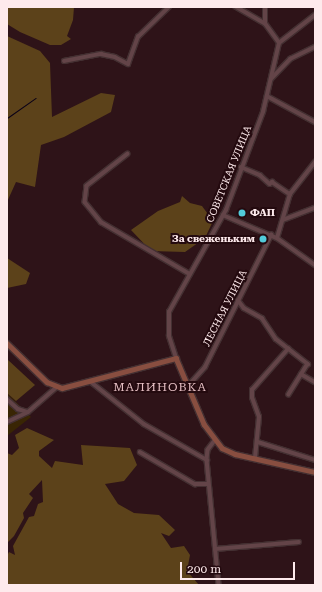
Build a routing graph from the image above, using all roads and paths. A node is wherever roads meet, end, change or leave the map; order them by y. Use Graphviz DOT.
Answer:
graph roads {
  1 [pos="168,7"];
  2 [pos="236,7"];
  3 [pos="265,7"];
  4 [pos="315,16"];
  5 [pos="265,24"];
  6 [pos="279,43"];
  7 [pos="315,47"];
  8 [pos="64,61"];
  9 [pos="270,80"];
  10 [pos="267,96"];
  11 [pos="315,122"];
  12 [pos="128,154"];
  13 [pos="315,162"];
  14 [pos="241,167"];
  15 [pos="290,194"];
  16 [pos="315,208"];
  17 [pos="223,215"];
  18 [pos="284,220"];
  19 [pos="271,235"];
  20 [pos="277,238"];
  21 [pos="315,265"];
  22 [pos="190,274"];
  23 [pos="238,300"];
  24 [pos="7,343"];
  25 [pos="288,349"];
  26 [pos="176,358"];
  27 [pos="301,374"];
  28 [pos="90,381"];
  29 [pos="315,382"];
  30 [pos="188,385"];
  31 [pos="57,387"];
  32 [pos="289,394"];
  33 [pos="7,400"];
  34 [pos="28,412"];
  35 [pos="7,422"];
  36 [pos="215,441"];
  37 [pos="258,442"];
  38 [pos="140,452"];
  39 [pos="255,458"];
  40 [pos="207,460"];
  41 [pos="315,460"];
  42 [pos="315,472"];
  43 [pos="208,484"];
  44 [pos="299,542"];
  45 [pos="215,549"];
  46 [pos="219,585"];
  1 -- 8 [label="street"];
  2 -- 5 [label="street"];
  3 -- 5 [label="street"];
  4 -- 6 [label="street"];
  5 -- 6 [label="street"];
  6 -- 9 [label="street, СОВЕТСКАЯ УЛИЦА"];
  7 -- 9 [label="street"];
  9 -- 10 [label="street, СОВЕТСКАЯ УЛИЦА"];
  10 -- 11 [label="street"];
  10 -- 14 [label="street, СОВЕТСКАЯ УЛИЦА"];
  12 -- 22 [label="street"];
  13 -- 15 [label="street"];
  14 -- 15 [label="street"];
  14 -- 17 [label="street, СОВЕТСКАЯ УЛИЦА"];
  15 -- 18 [label="street"];
  16 -- 18 [label="street"];
  17 -- 19 [label="street"];
  17 -- 22 [label="street, СОВЕТСКАЯ УЛИЦА"];
  18 -- 20 [label="street"];
  19 -- 20 [label="street"];
  19 -- 23 [label="street, ЛЕСНАЯ УЛИЦА"];
  20 -- 21 [label="street"];
  22 -- 26 [label="street, СОВЕТСКАЯ УЛИЦА"];
  23 -- 25 [label="street"];
  23 -- 30 [label="street, ЛЕСНАЯ УЛИЦА"];
  24 -- 31 [label="street"];
  25 -- 27 [label="street"];
  25 -- 37 [label="street"];
  26 -- 28 [label="street"];
  26 -- 30 [label="street"];
  27 -- 29 [label="street"];
  27 -- 32 [label="street"];
  28 -- 31 [label="street"];
  28 -- 40 [label="street"];
  30 -- 36 [label="street"];
  31 -- 34 [label="street"];
  33 -- 34 [label="street"];
  34 -- 35 [label="street"];
  36 -- 39 [label="street"];
  36 -- 40 [label="street"];
  37 -- 39 [label="street"];
  37 -- 41 [label="street"];
  38 -- 43 [label="street"];
  39 -- 42 [label="street"];
  40 -- 43 [label="street"];
  43 -- 45 [label="street"];
  44 -- 45 [label="street"];
  45 -- 46 [label="street"];
}
